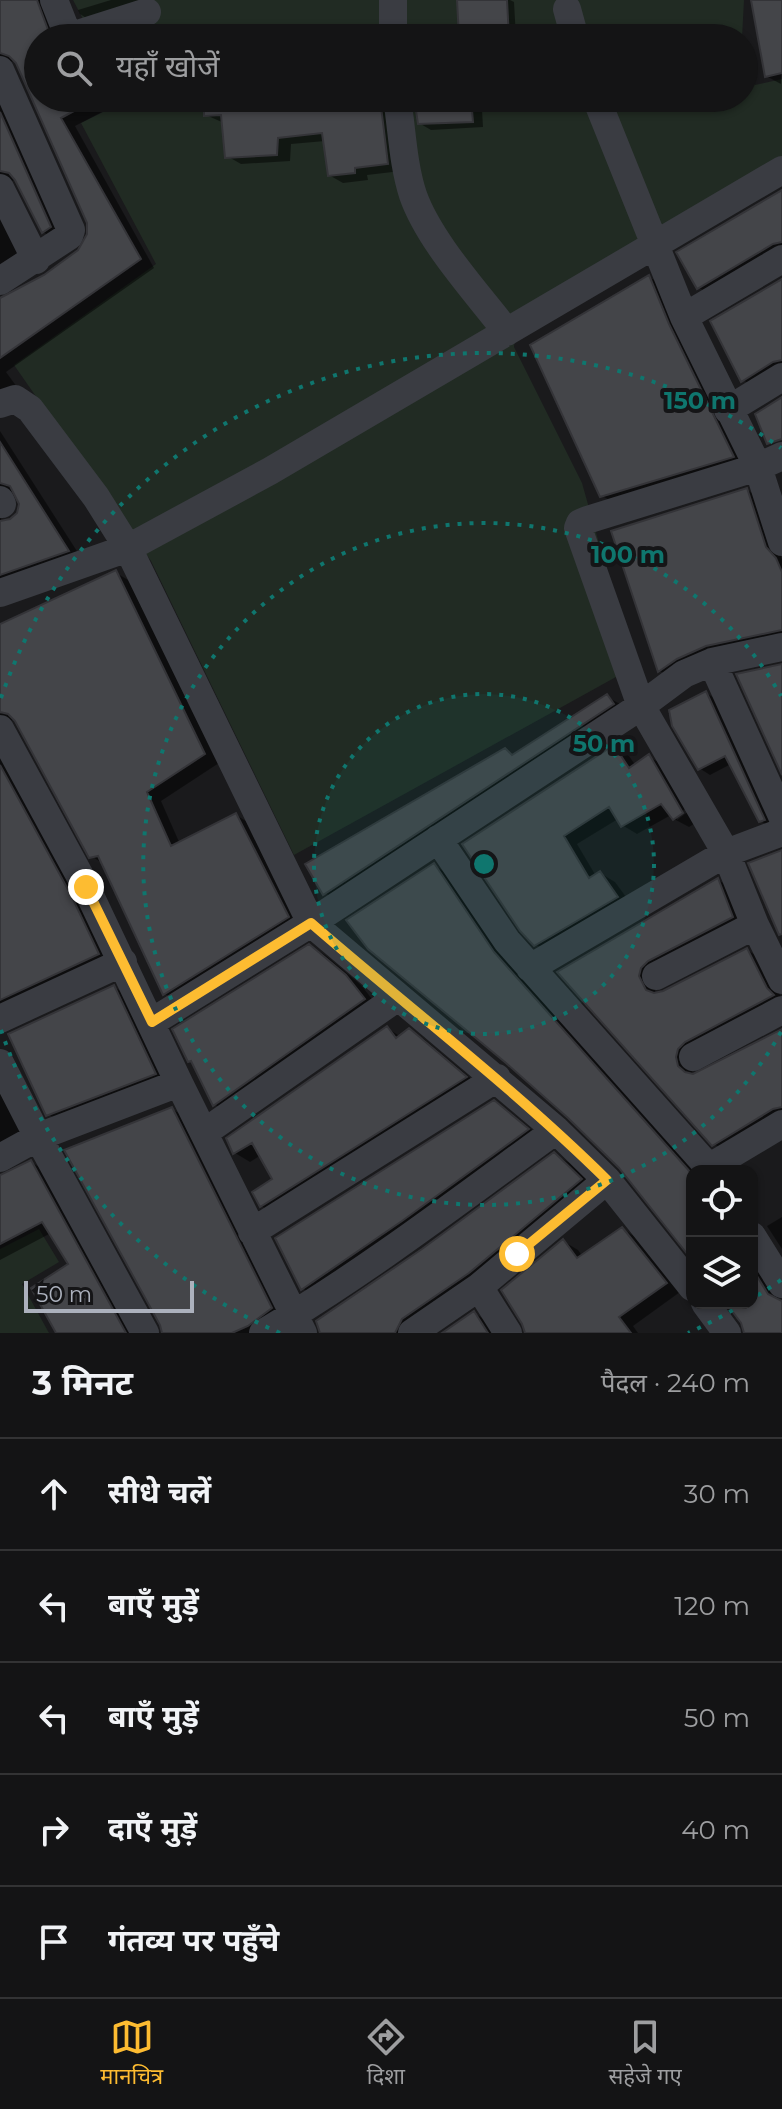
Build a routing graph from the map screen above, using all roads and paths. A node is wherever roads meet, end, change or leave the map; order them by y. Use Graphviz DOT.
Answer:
graph roads {
  1 [pos="54,0"];
  2 [pos="393,0"];
  3 [pos="567,9"];
  4 [pos="147,12"];
  5 [pos="63,24"];
  6 [pos="111,24"];
  7 [pos="393,24"];
  8 [pos="571,24"];
  9 [pos="0,70"];
  10 [pos="399,112"];
  11 [pos="602,112"];
  12 [pos="782,170"];
  13 [pos="0,188"];
  14 [pos="655,247"];
  15 [pos="782,259"];
  16 [pos="36,260"];
  17 [pos="0,281"];
  18 [pos="684,317"];
  19 [pos="507,332"];
  20 [pos="782,377"];
  21 [pos="0,404"];
  22 [pos="728,410"];
  23 [pos="770,462"];
  24 [pos="781,539"];
  25 [pos="128,548"];
  26 [pos="0,593"];
  27 [pos="782,647"];
  28 [pos="712,662"];
  29 [pos="641,706"];
  30 [pos="0,729"];
  31 [pos="782,816"];
  32 [pos="782,832"];
  33 [pos="438,839"];
  34 [pos="726,853"];
  35 [pos="311,923"];
  36 [pos="768,938"];
  37 [pos="123,962"];
  38 [pos="530,968"];
  39 [pos="656,976"];
  40 [pos="782,980"];
  41 [pos="398,997"];
  42 [pos="782,1010"];
  43 [pos="0,1019"];
  44 [pos="152,1022"];
  45 [pos="693,1057"];
  46 [pos="0,1063"];
  47 [pos="497,1078"];
  48 [pos="179,1083"];
  49 [pos="782,1124"];
  50 [pos="556,1130"];
  51 [pos="205,1132"];
  52 [pos="38,1137"];
  53 [pos="0,1158"];
  54 [pos="707,1165"];
  55 [pos="717,1165"];
  56 [pos="607,1180"];
  57 [pos="252,1232"];
  58 [pos="753,1237"];
  59 [pos="686,1279"];
  60 [pos="782,1284"];
  61 [pos="479,1287"];
  62 [pos="709,1309"];
  63 [pos="299,1324"];
  64 [pos="145,1333"];
  65 [pos="263,1333"];
  66 [pos="412,1333"];
  67 [pos="508,1333"];
  68 [pos="727,1333"];
  1 -- 5 [label="street"];
  2 -- 7 [label="street"];
  3 -- 8 [label="street"];
  4 -- 6 [label="street"];
  9 -- 16 [label="street"];
  10 -- 19 [label="street"];
  11 -- 14 [label="street"];
  12 -- 14 [label="street"];
  13 -- 16 [label="street"];
  14 -- 18 [label="street"];
  14 -- 19 [label="street"];
  15 -- 18 [label="street"];
  16 -- 17 [label="street"];
  18 -- 22 [label="street"];
  19 -- 25 [label="street"];
  20 -- 22 [label="street"];
  21 -- 25 [label="street"];
  22 -- 23 [label="street"];
  23 -- 24 [label="street"];
  23 -- 29 [label="street"];
  25 -- 26 [label="street"];
  25 -- 35 [label="street"];
  27 -- 28 [label="street"];
  28 -- 29 [label="street"];
  28 -- 31 [label="street"];
  29 -- 33 [label="street"];
  29 -- 34 [label="street"];
  30 -- 37 [label="street"];
  32 -- 34 [label="street"];
  33 -- 35 [label="street"];
  33 -- 38 [label="street"];
  34 -- 36 [label="street"];
  34 -- 38 [label="street"];
  35 -- 41 [label="street"];
  35 -- 44 [label="street"];
  36 -- 39 [label="street"];
  36 -- 40 [label="street"];
  37 -- 43 [label="street"];
  37 -- 44 [label="street"];
  38 -- 54 [label="street"];
  41 -- 47 [label="street"];
  41 -- 51 [label="street"];
  42 -- 45 [label="street"];
  44 -- 48 [label="street"];
  46 -- 52 [label="street"];
  47 -- 50 [label="street"];
  47 -- 57 [label="street"];
  48 -- 51 [label="street"];
  48 -- 52 [label="street"];
  49 -- 55 [label="street"];
  50 -- 56 [label="street"];
  50 -- 63 [label="street"];
  51 -- 57 [label="street"];
  52 -- 53 [label="street"];
  52 -- 64 [label="street"];
  56 -- 59 [label="street"];
  56 -- 61 [label="street"];
  57 -- 63 [label="street"];
  58 -- 60 [label="street"];
  61 -- 66 [label="street"];
  61 -- 67 [label="street"];
  62 -- 68 [label="street"];
  63 -- 65 [label="street"];
}
